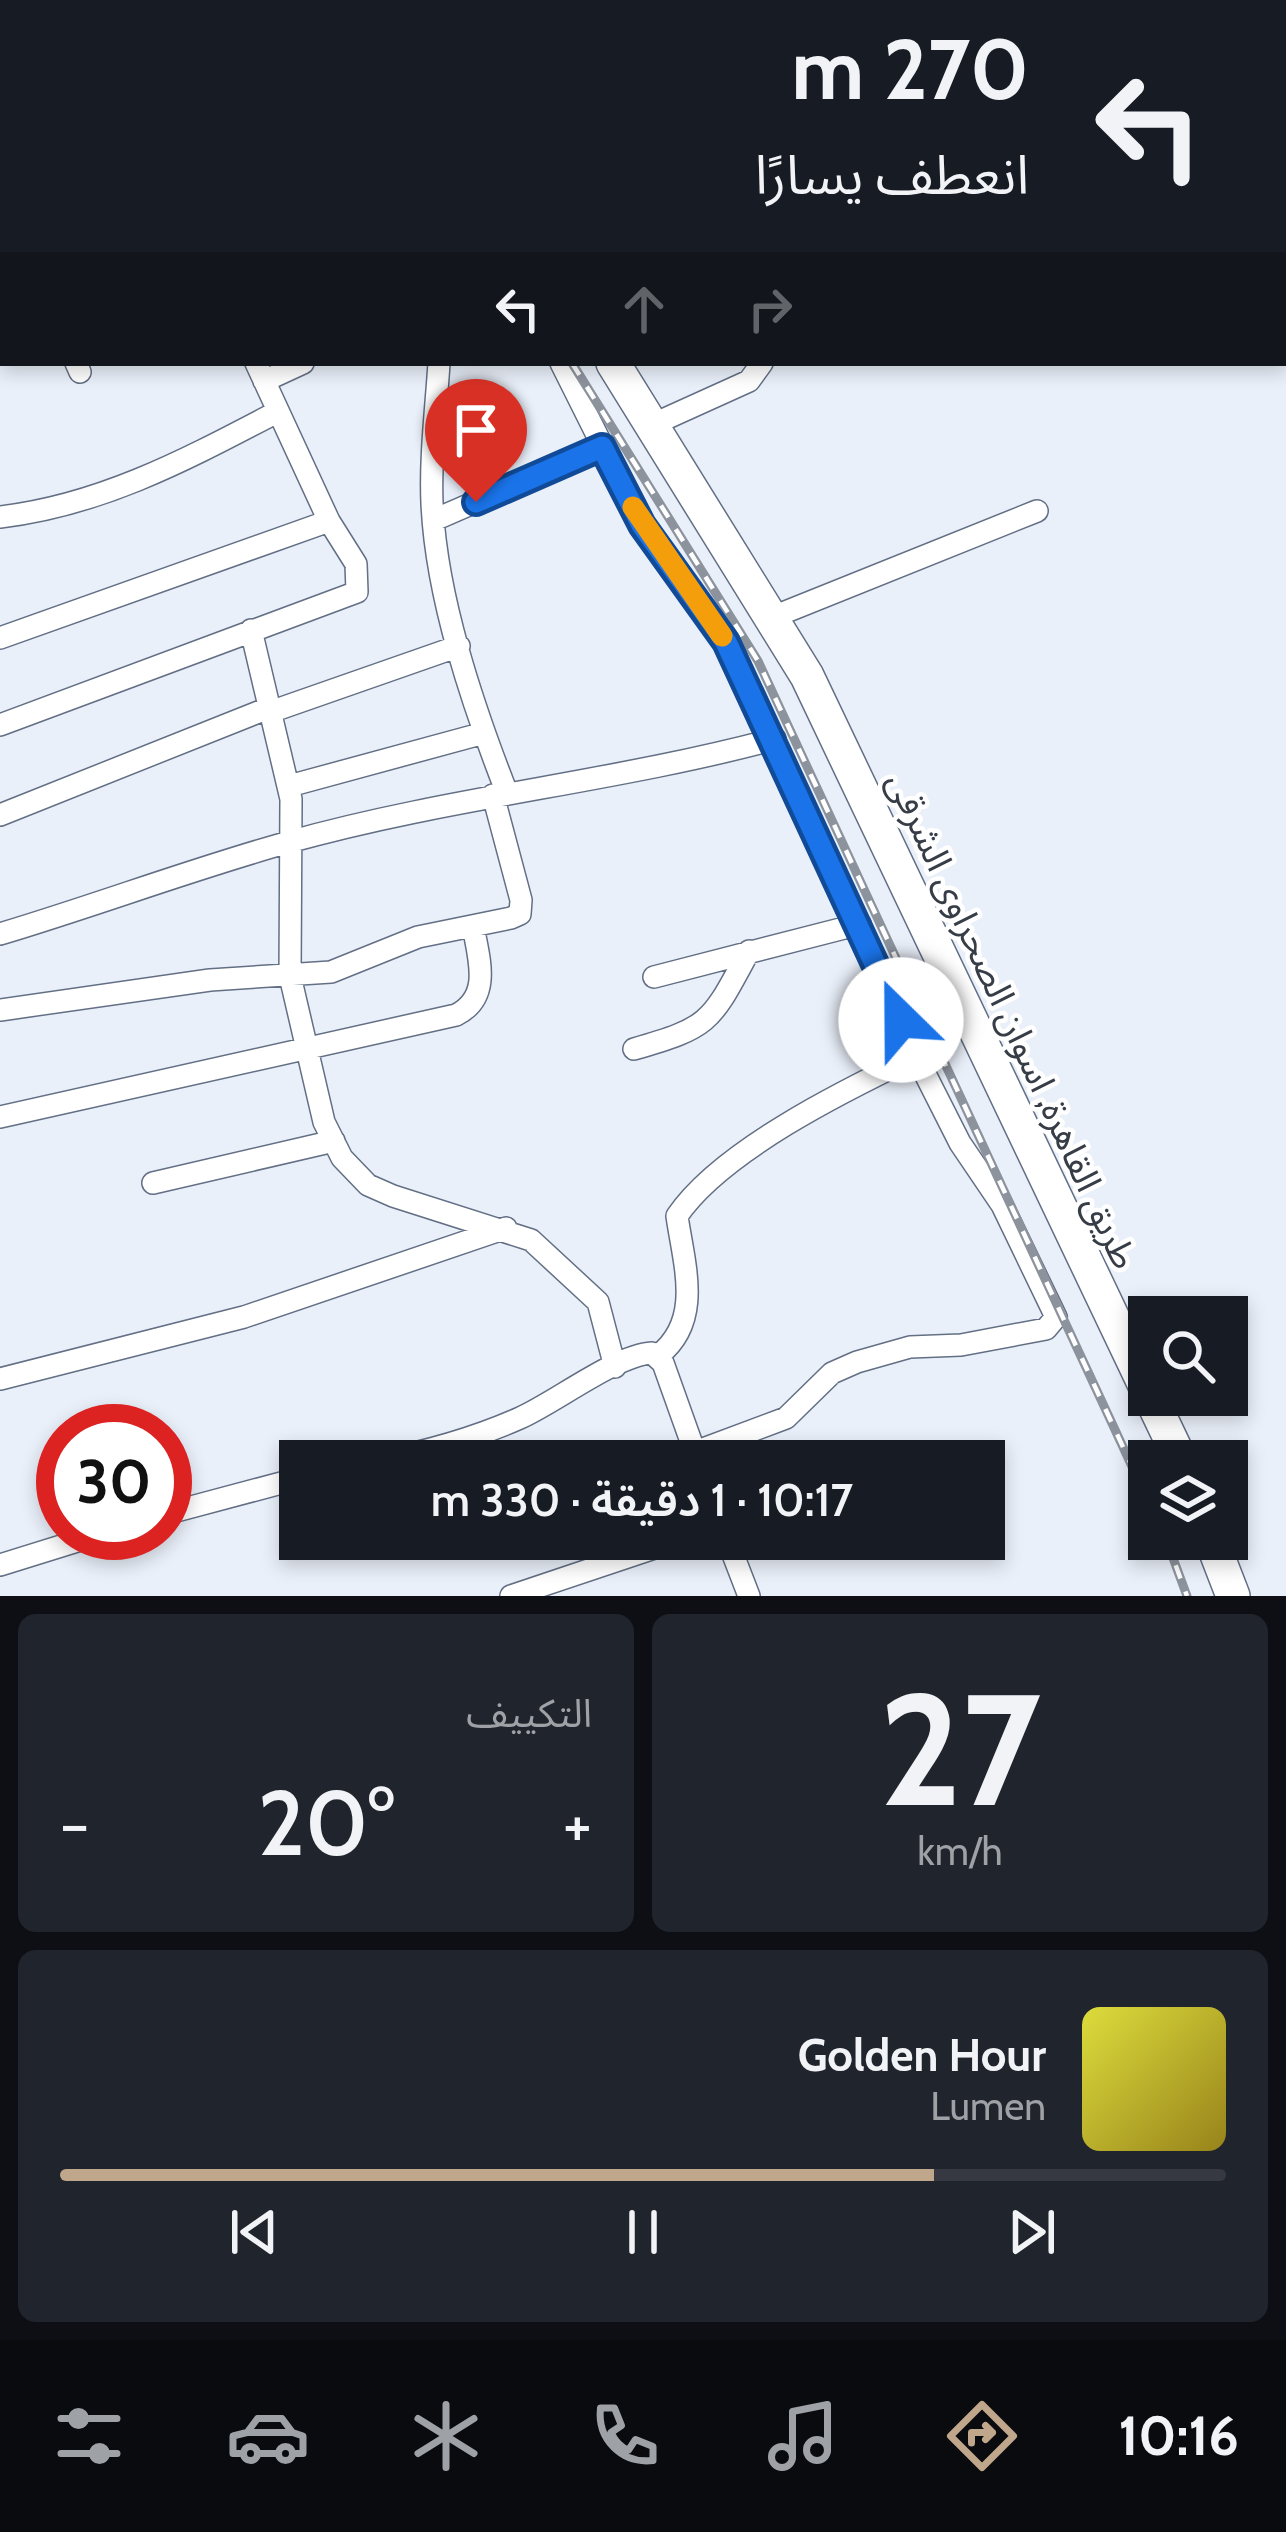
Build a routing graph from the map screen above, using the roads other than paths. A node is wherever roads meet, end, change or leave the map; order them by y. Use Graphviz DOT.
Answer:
graph roads {
  1 [pos="439,366"];
  2 [pos="562,366"];
  3 [pos="615,366"];
  4 [pos="630,366"];
  5 [pos="760,366"];
  6 [pos="260,372"];
  7 [pos="277,412"];
  8 [pos="665,418"];
  9 [pos="602,447"];
  10 [pos="1037,511"];
  11 [pos="0,517"];
  12 [pos="328,520"];
  13 [pos="434,520"];
  14 [pos="783,613"];
  15 [pos="251,630"];
  16 [pos="0,638"];
  17 [pos="460,646"];
  18 [pos="806,676"];
  19 [pos="272,709"];
  20 [pos="0,725"];
  21 [pos="484,733"];
  22 [pos="775,740"];
  23 [pos="289,787"];
  24 [pos="500,794"];
  25 [pos="0,815"];
  26 [pos="290,842"];
  27 [pos="860,925"];
  28 [pos="472,926"];
  29 [pos="0,934"];
  30 [pos="749,951"];
  31 [pos="290,976"];
  32 [pos="654,977"];
  33 [pos="0,1010"];
  34 [pos="634,1049"];
  35 [pos="307,1052"];
  36 [pos="916,1056"];
  37 [pos="0,1117"];
  38 [pos="334,1141"];
  39 [pos="153,1184"];
  40 [pos="506,1228"];
  41 [pos="658,1355"];
  42 [pos="615,1367"];
  43 [pos="0,1379"];
  44 [pos="457,1440"];
  45 [pos="690,1440"];
  46 [pos="735,1440"];
  47 [pos="1171,1440"];
  48 [pos="279,1484"];
  49 [pos="192,1507"];
  50 [pos="36,1554"];
  51 [pos="618,1560"];
  52 [pos="735,1560"];
  53 [pos="1219,1560"];
  54 [pos="0,1565"];
  55 [pos="511,1596"];
  56 [pos="749,1596"];
  57 [pos="1233,1596"];
  1 -- 13 [label="street"];
  2 -- 9 [label="street"];
  3 -- 18 [label="highway, طريق القاهرة, اسوان الصحراوى الشرقى"];
  4 -- 8 [label="highway, طريق القاهرة, اسوان الصحراوى الشرقى"];
  5 -- 8 [label="street"];
  6 -- 7 [label="street"];
  7 -- 11 [label="street"];
  7 -- 12 [label="street"];
  8 -- 14 [label="highway, طريق القاهرة, اسوان الصحراوى الشرقى"];
  9 -- 13 [label="street"];
  9 -- 22 [label="street"];
  10 -- 14 [label="street"];
  12 -- 15 [label="street"];
  12 -- 16 [label="street"];
  13 -- 17 [label="street"];
  14 -- 18 [label="highway, طريق القاهرة, اسوان الصحراوى الشرقى"];
  15 -- 19 [label="street"];
  15 -- 20 [label="street"];
  17 -- 19 [label="street"];
  17 -- 21 [label="street"];
  18 -- 47 [label="highway, طريق القاهرة, اسوان الصحراوى الشرقى"];
  19 -- 23 [label="street"];
  19 -- 25 [label="street"];
  21 -- 23 [label="street"];
  21 -- 24 [label="street"];
  22 -- 24 [label="street"];
  22 -- 27 [label="street"];
  23 -- 26 [label="street"];
  24 -- 26 [label="street"];
  24 -- 28 [label="street"];
  26 -- 29 [label="street"];
  26 -- 31 [label="street"];
  27 -- 30 [label="street"];
  27 -- 36 [label="street"];
  28 -- 31 [label="street"];
  28 -- 35 [label="street"];
  30 -- 32 [label="street"];
  30 -- 34 [label="street"];
  31 -- 33 [label="street"];
  31 -- 35 [label="street"];
  35 -- 37 [label="street"];
  35 -- 38 [label="street"];
  36 -- 41 [label="street"];
  36 -- 46 [label="street"];
  38 -- 39 [label="street"];
  38 -- 40 [label="street"];
  40 -- 42 [label="street"];
  40 -- 43 [label="street"];
  41 -- 42 [label="street"];
  41 -- 45 [label="street"];
  42 -- 44 [label="street"];
  48 -- 49 [label="street"];
  50 -- 54 [label="street"];
  51 -- 55 [label="street"];
  52 -- 56 [label="street"];
  53 -- 57 [label="highway"];
}
